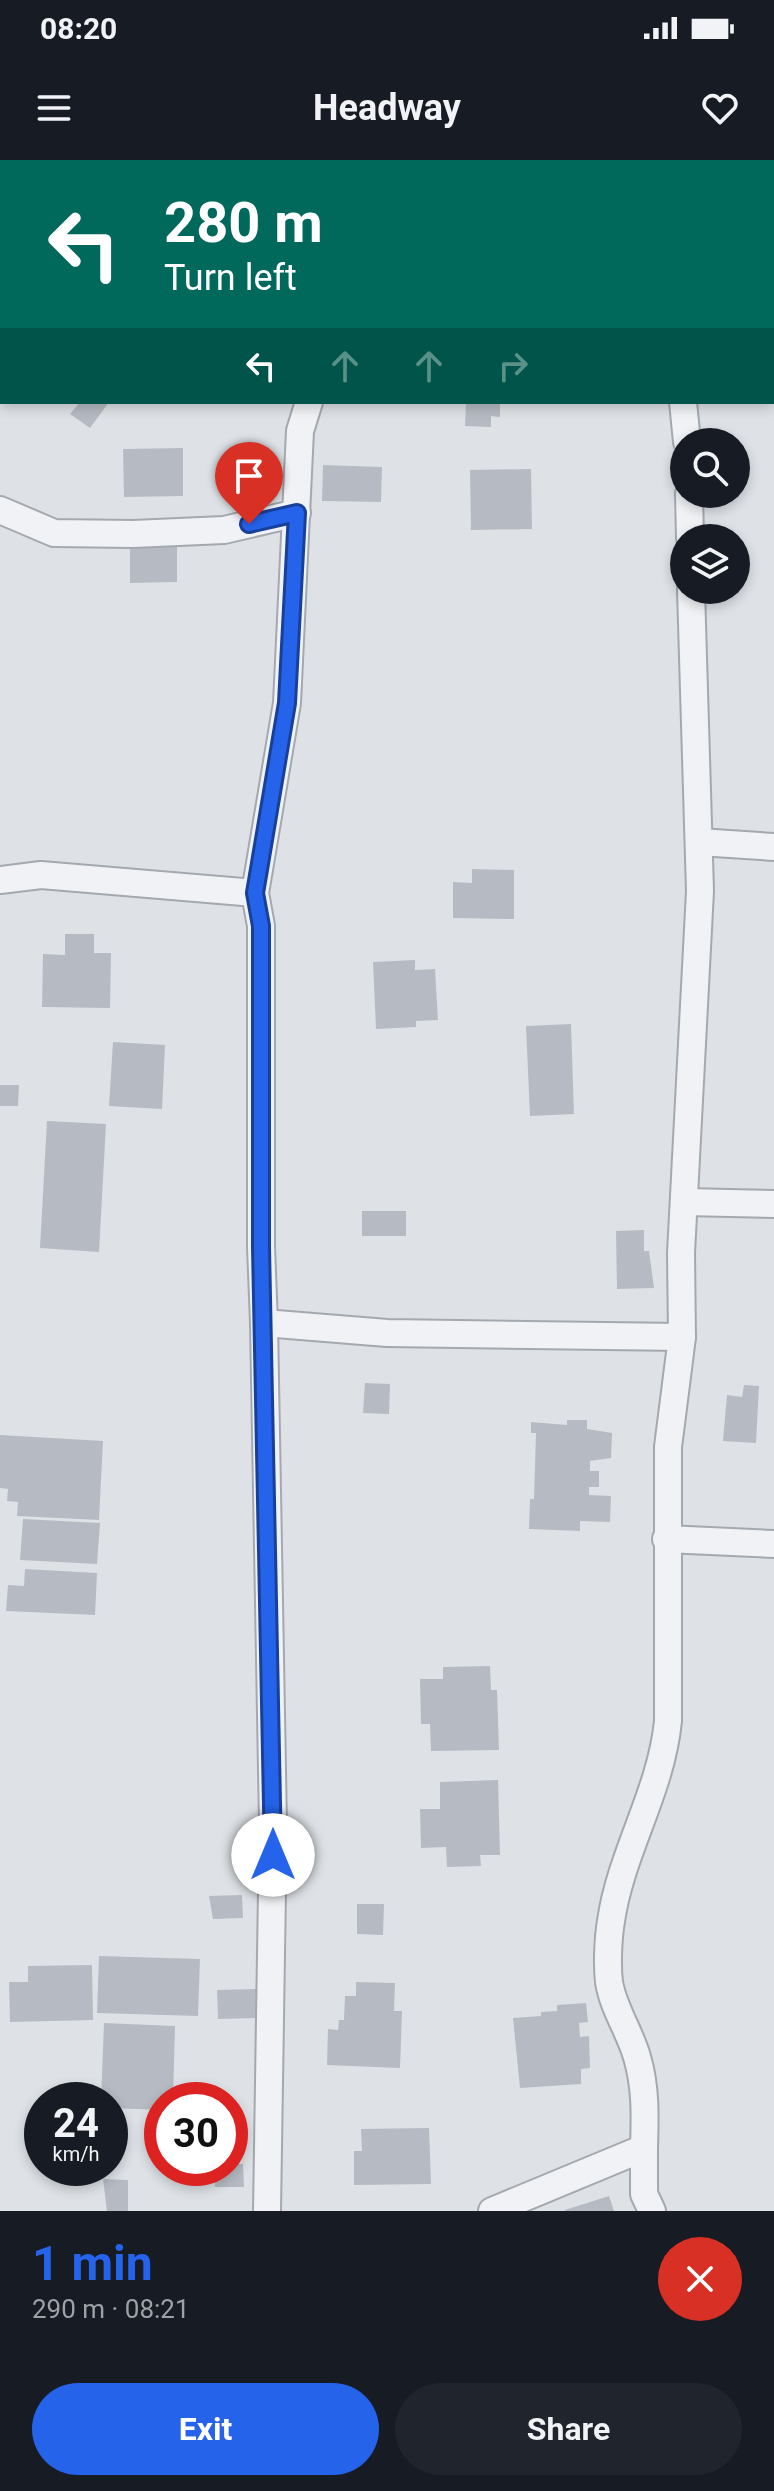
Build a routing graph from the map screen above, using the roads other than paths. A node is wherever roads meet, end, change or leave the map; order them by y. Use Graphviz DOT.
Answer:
graph roads {
  1 [pos="308,404"];
  2 [pos="683,404"];
  3 [pos="686,428"];
  4 [pos="0,510"];
  5 [pos="297,513"];
  6 [pos="691,604"];
  7 [pos="699,842"];
  8 [pos="774,847"];
  9 [pos="0,880"];
  10 [pos="255,893"];
  11 [pos="685,1202"];
  12 [pos="774,1204"];
  13 [pos="264,1323"];
  14 [pos="682,1337"];
  15 [pos="666,1539"];
  16 [pos="774,1544"];
  17 [pos="644,2148"];
  18 [pos="267,2211"];
  19 [pos="492,2211"];
  20 [pos="652,2211"];
  1 -- 5 [label="street"];
  2 -- 3 [label="street"];
  4 -- 5 [label="street"];
  5 -- 10 [label="street"];
  6 -- 7 [label="street"];
  7 -- 8 [label="street"];
  7 -- 11 [label="street"];
  9 -- 10 [label="street"];
  10 -- 13 [label="street"];
  11 -- 12 [label="street"];
  11 -- 14 [label="street"];
  13 -- 14 [label="street"];
  13 -- 18 [label="street"];
  14 -- 15 [label="street"];
  15 -- 16 [label="street"];
  15 -- 17 [label="street"];
  17 -- 19 [label="street"];
  17 -- 20 [label="street"];
}
